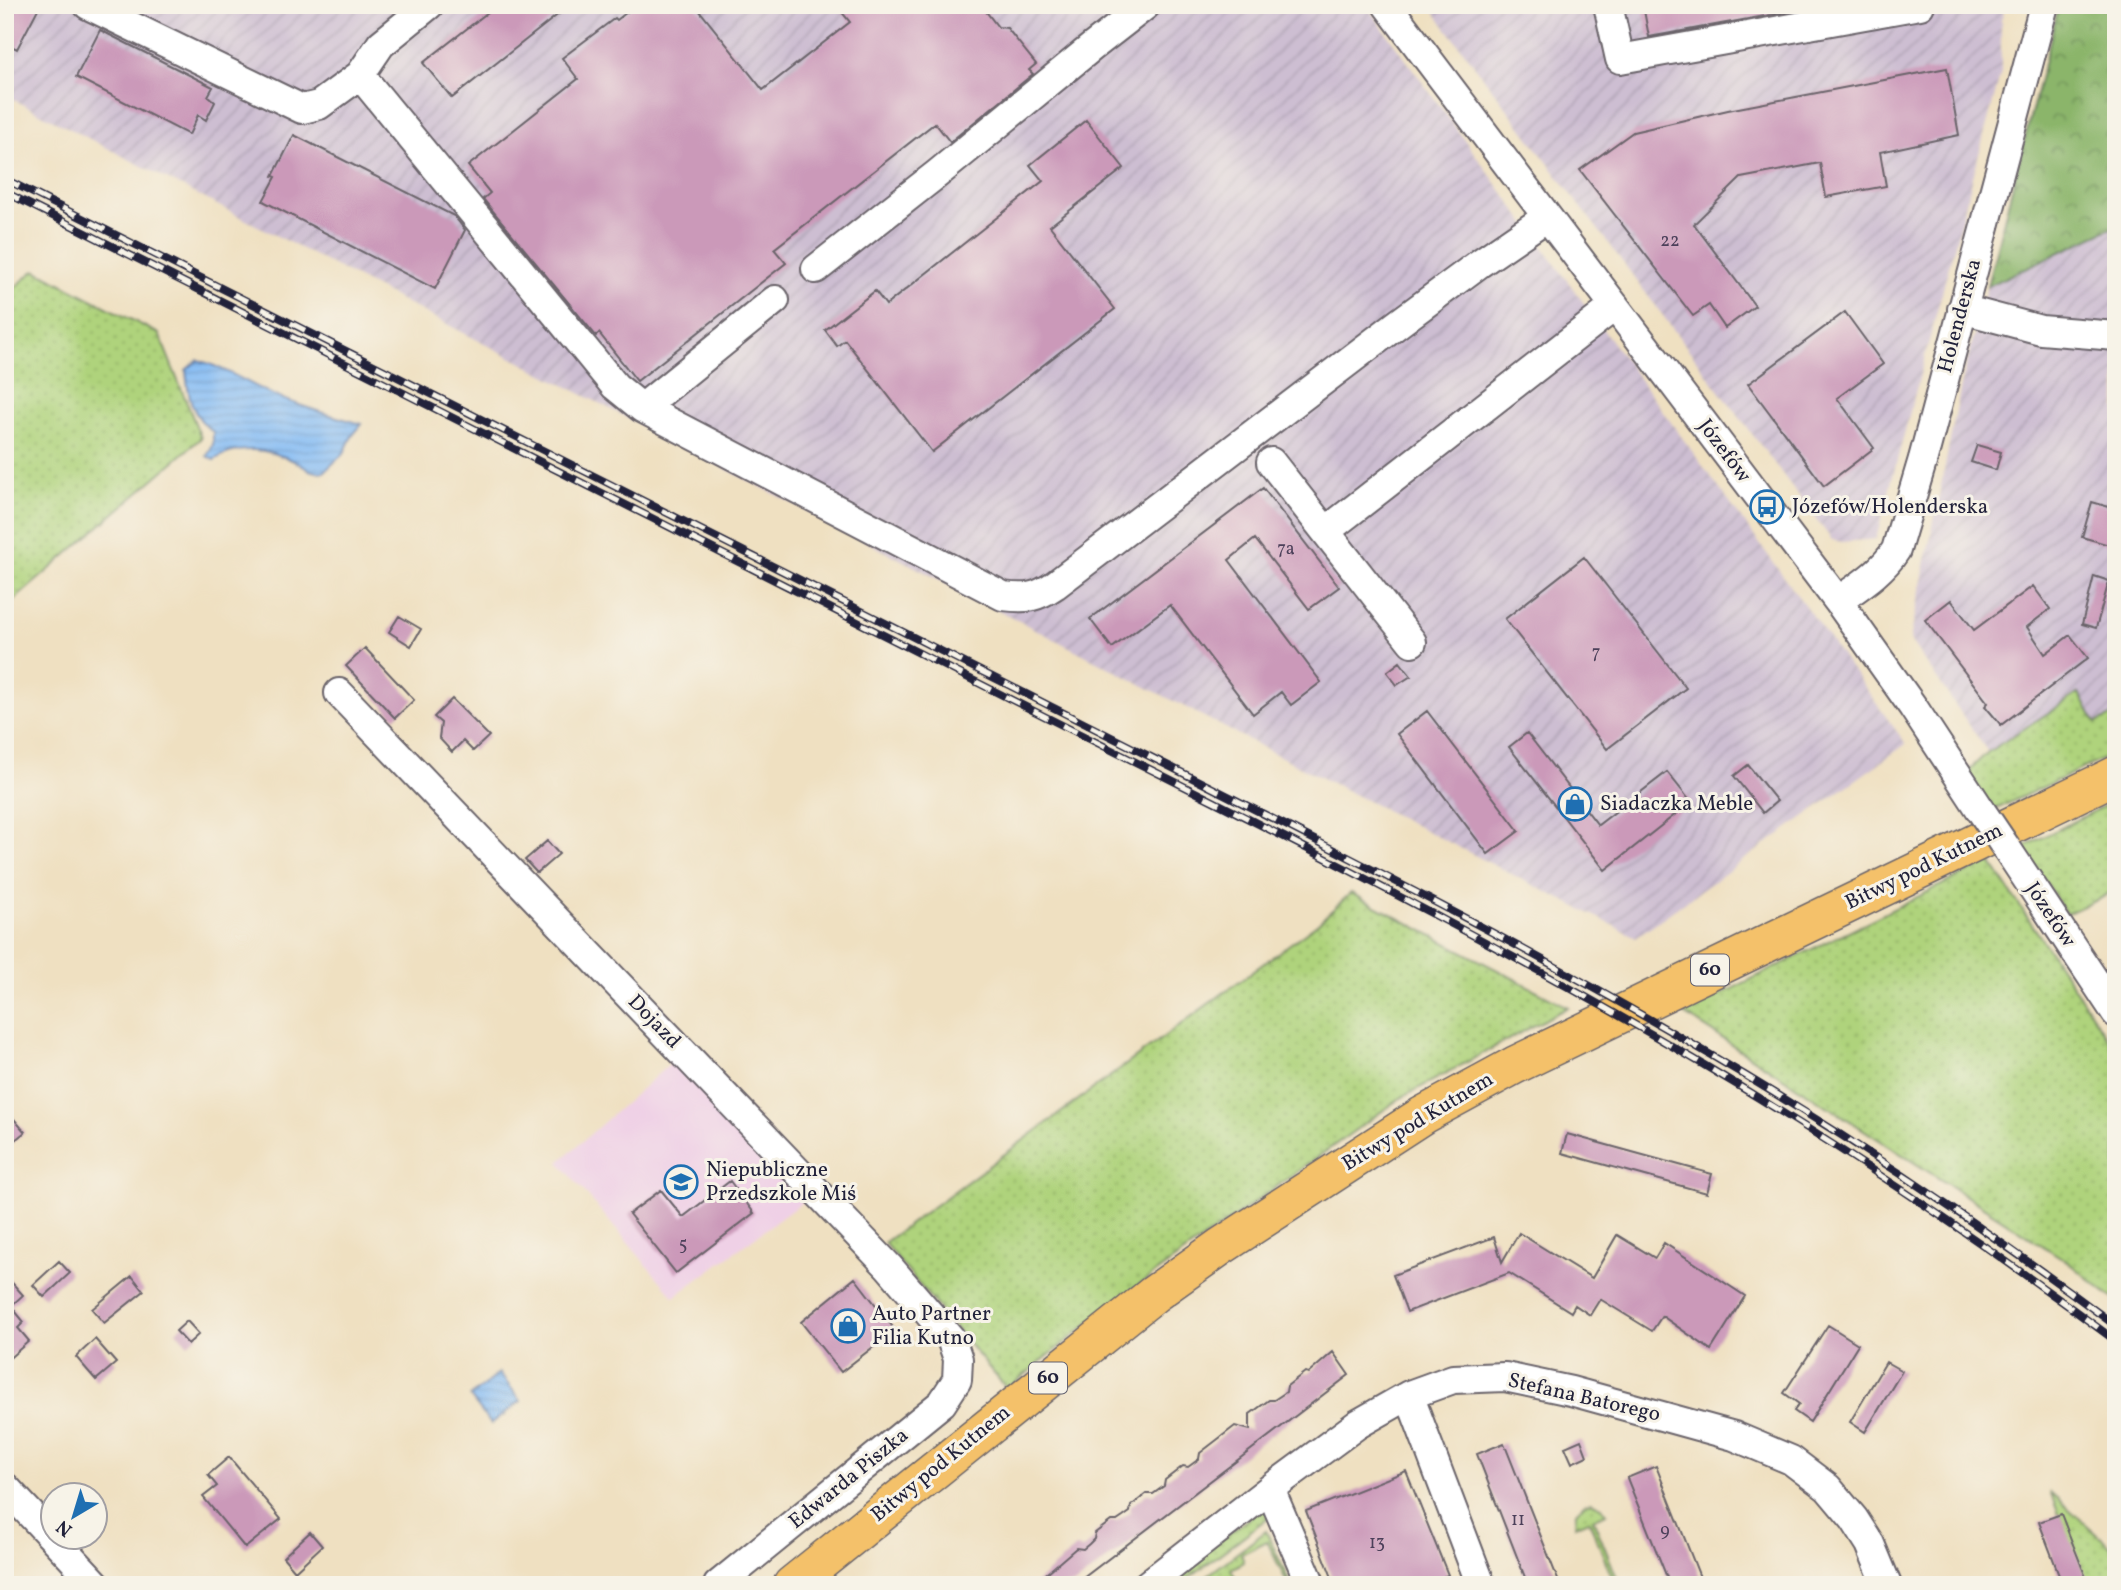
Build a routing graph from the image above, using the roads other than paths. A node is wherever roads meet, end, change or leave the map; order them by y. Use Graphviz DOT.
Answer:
graph roads {
  1 [pos="88,5"];
  2 [pos="429,5"];
  3 [pos="1146,5"];
  4 [pos="1387,5"];
  5 [pos="1608,5"];
  6 [pos="1920,5"];
  7 [pos="2044,5"];
  8 [pos="360,75"];
  9 [pos="1547,217"];
  10 [pos="816,269"];
  11 [pos="775,300"];
  12 [pos="1615,306"];
  13 [pos="1962,309"];
  14 [pos="2116,336"];
  15 [pos="642,408"];
  16 [pos="1271,462"];
  17 [pos="1326,531"];
  18 [pos="1838,601"];
  19 [pos="1412,642"];
  20 [pos="339,693"];
  21 [pos="2116,775"];
  22 [pos="2116,1013"];
  23 [pos="958,1359"];
  24 [pos="1409,1395"];
  25 [pos="5,1487"];
  26 [pos="1270,1489"];
  27 [pos="38,1521"];
  28 [pos="67,1552"];
  29 [pos="97,1585"];
  30 [pos="718,1585"];
  31 [pos="792,1585"];
  32 [pos="1147,1585"];
  33 [pos="1311,1585"];
  34 [pos="1480,1585"];
  35 [pos="1887,1585"];
  1 -- 8 [label="street"];
  2 -- 8 [label="street"];
  3 -- 10 [label="street"];
  4 -- 9 [label="street, Józefów"];
  5 -- 6 [label="street"];
  7 -- 13 [label="street, Holenderska"];
  8 -- 15 [label="street"];
  9 -- 12 [label="street, Józefów"];
  9 -- 15 [label="street"];
  11 -- 15 [label="street"];
  12 -- 17 [label="street"];
  12 -- 18 [label="street, Józefów"];
  13 -- 14 [label="street"];
  13 -- 18 [label="street, Holenderska"];
  16 -- 17 [label="street"];
  17 -- 19 [label="street"];
  18 -- 22 [label="street, Józefów, bridge"];
  20 -- 23 [label="street, Dojazd"];
  21 -- 31 [label="main road, Bitwy pod Kutnem / 60"];
  23 -- 30 [label="street, Edwarda Piszka"];
  24 -- 26 [label="street, Stefana Batorego"];
  24 -- 34 [label="street"];
  24 -- 35 [label="street, Stefana Batorego"];
  25 -- 27 [label="street"];
  26 -- 32 [label="street, Stefana Batorego"];
  26 -- 33 [label="street"];
  28 -- 29 [label="street"];
}
